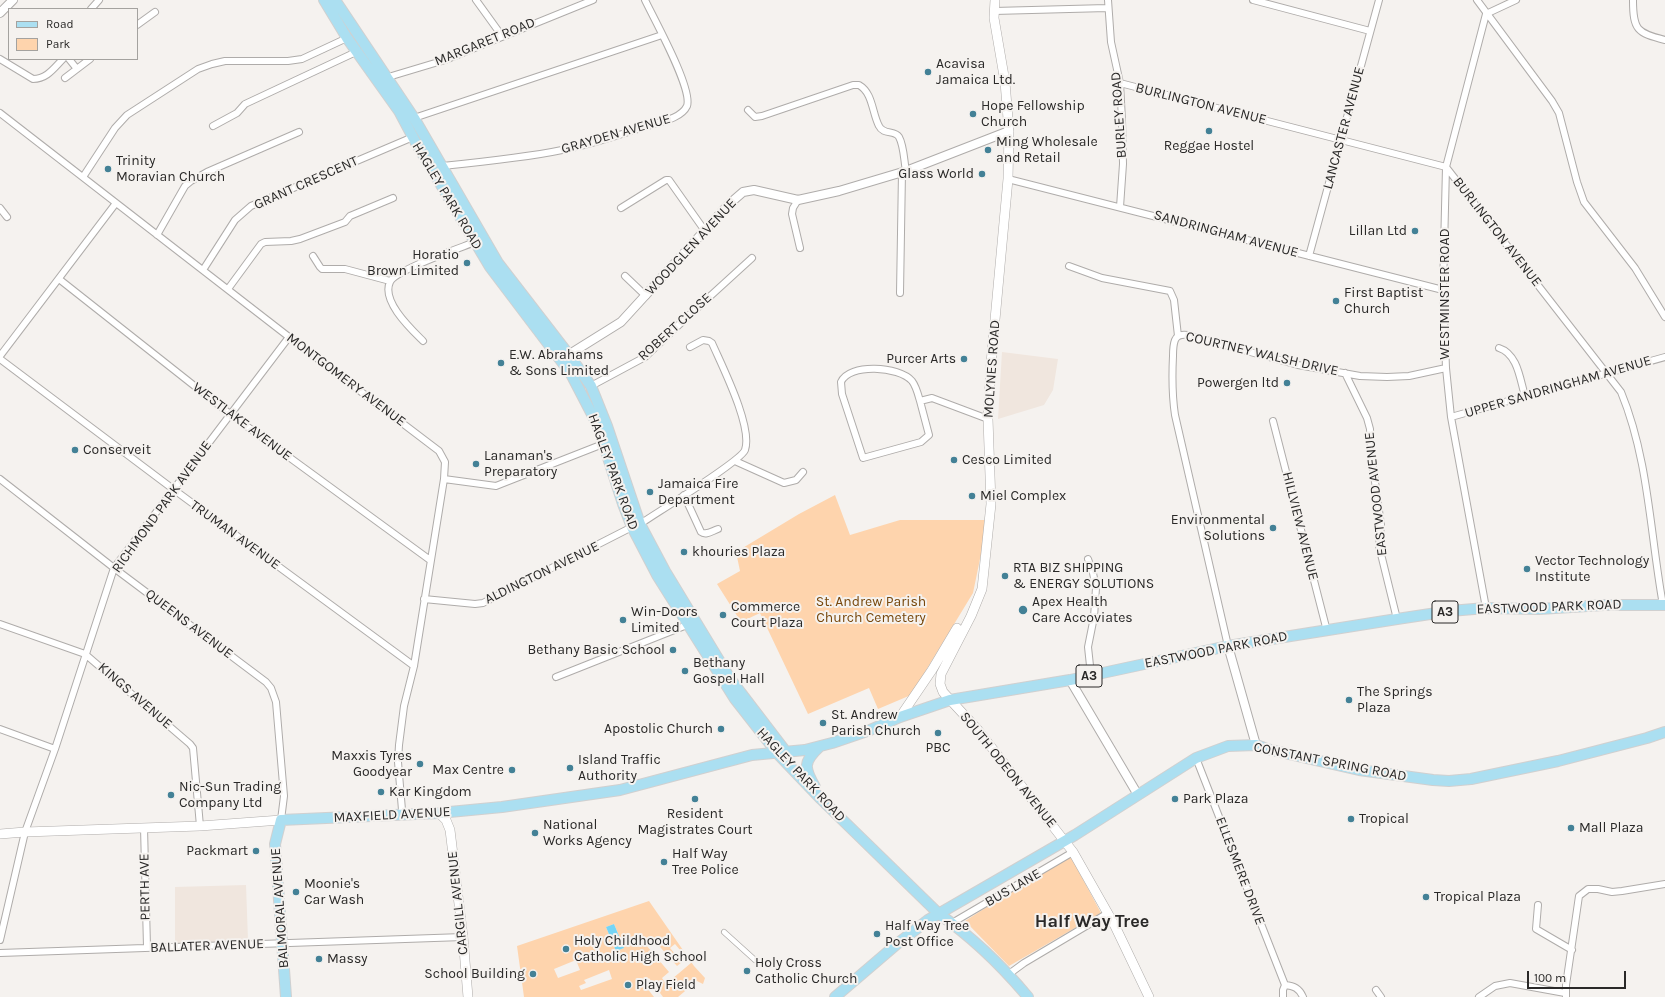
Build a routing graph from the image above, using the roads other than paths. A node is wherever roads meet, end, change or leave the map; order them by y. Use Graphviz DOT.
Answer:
graph roads {
  1 [pos="13,0"];
  2 [pos="99,0"];
  3 [pos="324,0"];
  4 [pos="335,0"];
  5 [pos="476,0"];
  6 [pos="593,0"];
  7 [pos="645,0"];
  8 [pos="995,0"];
  9 [pos="1108,0"];
  10 [pos="1254,0"];
  11 [pos="1379,0"];
  12 [pos="1477,0"];
  13 [pos="1516,0"];
  14 [pos="1633,0"];
  15 [pos="92,8"];
  16 [pos="1107,8"];
  17 [pos="155,12"];
  18 [pos="994,12"];
  19 [pos="0,13"];
  20 [pos="1486,14"];
  21 [pos="138,24"];
  22 [pos="1370,31"];
  23 [pos="662,35"];
  24 [pos="502,36"];
  25 [pos="347,38"];
  26 [pos="1665,40"];
  27 [pos="356,52"];
  28 [pos="0,60"];
  29 [pos="62,60"];
  30 [pos="70,60"];
  31 [pos="89,60"];
  32 [pos="77,69"];
  33 [pos="65,78"];
  34 [pos="387,78"];
  35 [pos="376,81"];
  36 [pos="1120,83"];
  37 [pos="748,110"];
  38 [pos="0,113"];
  39 [pos="414,118"];
  40 [pos="213,126"];
  41 [pos="1009,131"];
  42 [pos="299,132"];
  43 [pos="412,137"];
  44 [pos="1341,140"];
  45 [pos="442,166"];
  46 [pos="1446,167"];
  47 [pos="904,171"];
  48 [pos="83,177"];
  49 [pos="1008,179"];
  50 [pos="393,198"];
  51 [pos="798,200"];
  52 [pos="116,203"];
  53 [pos="1120,207"];
  54 [pos="0,208"];
  55 [pos="621,208"];
  56 [pos="8,217"];
  57 [pos="704,231"];
  58 [pos="157,235"];
  59 [pos="475,242"];
  60 [pos="800,248"];
  61 [pos="313,256"];
  62 [pos="1309,256"];
  63 [pos="752,258"];
  64 [pos="1069,266"];
  65 [pos="202,270"];
  66 [pos="625,276"];
  67 [pos="59,279"];
  68 [pos="390,281"];
  69 [pos="228,289"];
  70 [pos="1443,290"];
  71 [pos="900,293"];
  72 [pos="646,296"];
  73 [pos="1665,317"];
  74 [pos="1178,336"];
  75 [pos="289,337"];
  76 [pos="423,341"];
  77 [pos="690,347"];
  78 [pos="1499,348"];
  79 [pos="0,357"];
  80 [pos="565,357"];
  81 [pos="1665,357"];
  82 [pos="1446,368"];
  83 [pos="1345,373"];
  84 [pos="1607,373"];
  85 [pos="591,386"];
  86 [pos="1525,396"];
  87 [pos="920,401"];
  88 [pos="230,414"];
  89 [pos="1451,417"];
  90 [pos="988,419"];
  91 [pos="1273,421"];
  92 [pos="603,444"];
  93 [pos="735,461"];
  94 [pos="803,472"];
  95 [pos="0,479"];
  96 [pos="444,479"];
  97 [pos="173,489"];
  98 [pos="684,495"];
  99 [pos="636,526"];
  100 [pos="718,529"];
  101 [pos="1088,559"];
  102 [pos="430,560"];
  103 [pos="114,568"];
  104 [pos="983,579"];
  105 [pos="424,599"];
  106 [pos="1664,606"];
  107 [pos="1486,608"];
  108 [pos="1396,619"];
  109 [pos="0,624"];
  110 [pos="687,624"];
  111 [pos="1327,631"];
  112 [pos="1228,646"];
  113 [pos="85,654"];
  114 [pos="414,666"];
  115 [pos="1091,675"];
  116 [pos="556,677"];
  117 [pos="1070,680"];
  118 [pos="950,700"];
  119 [pos="900,717"];
  120 [pos="0,729"];
  121 [pos="1665,732"];
  122 [pos="1256,745"];
  123 [pos="819,747"];
  124 [pos="55,748"];
  125 [pos="782,753"];
  126 [pos="1196,758"];
  127 [pos="1138,795"];
  128 [pos="822,799"];
  129 [pos="402,810"];
  130 [pos="440,813"];
  131 [pos="281,820"];
  132 [pos="200,826"];
  133 [pos="144,827"];
  134 [pos="25,832"];
  135 [pos="0,834"];
  136 [pos="1065,842"];
  137 [pos="1073,852"];
  138 [pos="1665,884"];
  139 [pos="1538,905"];
  140 [pos="1108,913"];
  141 [pos="939,914"];
  142 [pos="952,923"];
  143 [pos="724,932"];
  144 [pos="463,937"];
  145 [pos="0,940"];
  146 [pos="282,943"];
  147 [pos="147,948"];
  148 [pos="1572,950"];
  149 [pos="0,953"];
  150 [pos="755,960"];
  151 [pos="1009,974"];
  152 [pos="1285,985"];
  153 [pos="1376,990"];
  154 [pos="1566,995"];
  155 [pos="286,997"];
  156 [pos="468,997"];
  157 [pos="835,997"];
  158 [pos="1028,997"];
  159 [pos="1149,997"];
  160 [pos="1283,997"];
  161 [pos="1303,997"];
  162 [pos="1381,997"];
  163 [pos="1479,997"];
  1 -- 19 [label="street"];
  2 -- 15 [label="street"];
  3 -- 25 [label="main road, HAGLEY PARK ROAD"];
  4 -- 34 [label="main road, HAGLEY PARK ROAD"];
  5 -- 24 [label="street"];
  6 -- 24 [label="street, MARGARET ROAD"];
  7 -- 23 [label="street, GRAYDEN AVENUE"];
  8 -- 18 [label="main road, MOLYNES ROAD"];
  9 -- 16 [label="street, BURLEY ROAD"];
  10 -- 22 [label="street"];
  11 -- 22 [label="street, LANCASTER AVENUE"];
  12 -- 20 [label="street"];
  13 -- 20 [label="street"];
  14 -- 26 [label="street"];
  16 -- 18 [label="street"];
  16 -- 36 [label="street, BURLEY ROAD"];
  17 -- 21 [label="street"];
  18 -- 41 [label="main road, MOLYNES ROAD"];
  20 -- 46 [label="street, WESTMINSTER ROAD"];
  20 -- 73 [label="street"];
  22 -- 44 [label="street, LANCASTER AVENUE"];
  23 -- 39 [label="street"];
  23 -- 45 [label="street, GRAYDEN AVENUE"];
  24 -- 34 [label="street, MARGARET ROAD"];
  25 -- 27 [label="main road, HAGLEY PARK ROAD"];
  25 -- 48 [label="street"];
  27 -- 35 [label="main road, HAGLEY PARK ROAD"];
  27 -- 40 [label="street"];
  28 -- 29 [label="street"];
  30 -- 32 [label="street"];
  31 -- 32 [label="street"];
  32 -- 33 [label="street"];
  34 -- 35 [label="street, MARGARET ROAD"];
  34 -- 39 [label="main road, HAGLEY PARK ROAD"];
  35 -- 43 [label="main road, HAGLEY PARK ROAD"];
  36 -- 44 [label="street, BURLINGTON AVENUE"];
  36 -- 53 [label="street, BURLEY ROAD"];
  37 -- 47 [label="street"];
  38 -- 48 [label="street, MONTGOMERY AVENUE"];
  39 -- 45 [label="main road, HAGLEY PARK ROAD"];
  41 -- 47 [label="street, WOODGLEN AVENUE"];
  41 -- 49 [label="main road, MOLYNES ROAD"];
  42 -- 58 [label="street"];
  43 -- 59 [label="main road, HAGLEY PARK ROAD"];
  43 -- 65 [label="street, GRANT CRESCENT"];
  44 -- 46 [label="street, BURLINGTON AVENUE"];
  44 -- 62 [label="street, LANCASTER AVENUE"];
  45 -- 80 [label="main road, HAGLEY PARK ROAD"];
  46 -- 70 [label="street, WESTMINSTER ROAD"];
  46 -- 84 [label="street, BURLINGTON AVENUE"];
  47 -- 51 [label="street, WOODGLEN AVENUE"];
  47 -- 71 [label="street"];
  48 -- 52 [label="street, MONTGOMERY AVENUE"];
  49 -- 53 [label="street, SANDRINGHAM AVENUE"];
  49 -- 90 [label="main road, MOLYNES ROAD"];
  50 -- 69 [label="street"];
  51 -- 57 [label="street, WOODGLEN AVENUE"];
  51 -- 60 [label="street"];
  52 -- 58 [label="street, MONTGOMERY AVENUE"];
  52 -- 67 [label="street"];
  53 -- 62 [label="street, SANDRINGHAM AVENUE"];
  54 -- 56 [label="street"];
  55 -- 57 [label="street"];
  57 -- 72 [label="street, WOODGLEN AVENUE"];
  58 -- 65 [label="street, MONTGOMERY AVENUE"];
  59 -- 68 [label="street"];
  59 -- 80 [label="main road, HAGLEY PARK ROAD"];
  61 -- 68 [label="street"];
  62 -- 70 [label="street, SANDRINGHAM AVENUE"];
  63 -- 85 [label="street, ROBERT CLOSE"];
  64 -- 74 [label="street"];
  65 -- 69 [label="street, MONTGOMERY AVENUE"];
  66 -- 72 [label="street"];
  67 -- 79 [label="street"];
  67 -- 88 [label="street, WESTLAKE AVENUE"];
  68 -- 76 [label="street"];
  69 -- 75 [label="street, MONTGOMERY AVENUE"];
  70 -- 82 [label="street, WESTMINSTER ROAD"];
  72 -- 80 [label="street, WOODGLEN AVENUE"];
  74 -- 83 [label="street, COURTNEY WALSH DRIVE"];
  74 -- 112 [label="street, COURTNEY WALSH DRIVE"];
  75 -- 88 [label="street, RICHMOND PARK AVENUE"];
  75 -- 96 [label="street, MONTGOMERY AVENUE"];
  77 -- 93 [label="street"];
  78 -- 86 [label="street"];
  79 -- 97 [label="street, TRUMAN AVENUE"];
  80 -- 85 [label="main road, HAGLEY PARK ROAD"];
  80 -- 92 [label="main road, HAGLEY PARK ROAD"];
  81 -- 84 [label="street, UPPER SANDRINGHAM AVENUE"];
  82 -- 83 [label="street, COURTNEY WALSH DRIVE"];
  82 -- 89 [label="street, WESTMINSTER ROAD"];
  83 -- 108 [label="street, EASTWOOD AVENUE"];
  84 -- 86 [label="street, UPPER SANDRINGHAM AVENUE"];
  84 -- 106 [label="street, BURLINGTON AVENUE"];
  85 -- 99 [label="main road, HAGLEY PARK ROAD"];
  86 -- 89 [label="street, UPPER SANDRINGHAM AVENUE"];
  87 -- 87 [label="street"];
  87 -- 90 [label="street"];
  88 -- 97 [label="street, RICHMOND PARK AVENUE"];
  88 -- 102 [label="street, WESTLAKE AVENUE"];
  89 -- 107 [label="street, WESTMINSTER ROAD"];
  90 -- 104 [label="main road, MOLYNES ROAD"];
  91 -- 111 [label="street, HILLVIEW AVENUE"];
  92 -- 96 [label="street"];
  92 -- 99 [label="main road, HAGLEY PARK ROAD"];
  93 -- 94 [label="street"];
  93 -- 98 [label="street, ALDINGTON AVENUE"];
  95 -- 103 [label="street, QUEENS AVENUE"];
  96 -- 102 [label="street, MONTGOMERY AVENUE"];
  97 -- 103 [label="street, RICHMOND PARK AVENUE"];
  97 -- 114 [label="street, TRUMAN AVENUE"];
  98 -- 99 [label="street, ALDINGTON AVENUE"];
  98 -- 100 [label="street"];
  99 -- 105 [label="street, ALDINGTON AVENUE"];
  99 -- 110 [label="main road, HAGLEY PARK ROAD"];
  99 -- 125 [label="main road, HAGLEY PARK ROAD"];
  101 -- 115 [label="street"];
  102 -- 105 [label="street, MONTGOMERY AVENUE"];
  103 -- 113 [label="street, RICHMOND PARK AVENUE"];
  103 -- 131 [label="street, QUEENS AVENUE"];
  104 -- 118 [label="main road, SOUTH ODEON AVENUE"];
  104 -- 119 [label="main road, MOLYNES ROAD"];
  105 -- 114 [label="street, MONTGOMERY AVENUE"];
  106 -- 107 [label="main road, EASTWOOD PARK ROAD / A3"];
  107 -- 108 [label="main road, EASTWOOD PARK ROAD / A3"];
  108 -- 111 [label="main road, EASTWOOD PARK ROAD / A3"];
  109 -- 113 [label="street, KINGS AVENUE"];
  110 -- 116 [label="street"];
  110 -- 125 [label="main road, HAGLEY PARK ROAD"];
  111 -- 112 [label="main road, EASTWOOD PARK ROAD / A3"];
  112 -- 115 [label="main road, EASTWOOD PARK ROAD / A3"];
  112 -- 122 [label="street"];
  113 -- 124 [label="street, RICHMOND PARK AVENUE"];
  113 -- 132 [label="street, KINGS AVENUE"];
  114 -- 129 [label="street, MONTGOMERY AVENUE"];
  115 -- 117 [label="main road, EASTWOOD PARK ROAD / A3"];
  117 -- 118 [label="main road, EASTWOOD PARK ROAD / A3"];
  117 -- 127 [label="street"];
  118 -- 119 [label="main road, EASTWOOD PARK ROAD / A3"];
  118 -- 136 [label="main road, SOUTH ODEON AVENUE"];
  119 -- 123 [label="main road, EASTWOOD PARK ROAD / A3"];
  120 -- 124 [label="street"];
  121 -- 122 [label="main road, CONSTANT SPRING ROAD"];
  122 -- 126 [label="main road, CONSTANT SPRING ROAD"];
  123 -- 125 [label="main road, EASTWOOD PARK ROAD / A3"];
  123 -- 128 [label="main road"];
  124 -- 134 [label="street, RICHMOND PARK AVENUE"];
  125 -- 128 [label="main road, HAGLEY PARK ROAD"];
  125 -- 130 [label="main road, MAXFIELD AVENUE"];
  126 -- 127 [label="main road, CONSTANT SPRING ROAD"];
  126 -- 152 [label="street, ELLESMERE DRIVE"];
  127 -- 136 [label="main road, CONSTANT SPRING ROAD"];
  128 -- 141 [label="main road, HAGLEY PARK ROAD"];
  130 -- 131 [label="main road, MAXFIELD AVENUE"];
  130 -- 144 [label="main road, CARGILL AVENUE"];
  131 -- 132 [label="main road, MAXFIELD AVENUE"];
  131 -- 146 [label="main road, BALMORAL AVENUE"];
  132 -- 133 [label="main road, MAXFIELD AVENUE"];
  133 -- 134 [label="main road, MAXFIELD AVENUE"];
  133 -- 147 [label="street, PERTH AVE"];
  134 -- 135 [label="main road, MAXFIELD AVENUE"];
  134 -- 145 [label="street, RICHMOND PARK AVENUE"];
  136 -- 137 [label="main road, SOUTH ODEON AVENUE"];
  136 -- 141 [label="main road, CONSTANT SPRING ROAD"];
  137 -- 140 [label="main road, SOUTH ODEON AVENUE"];
  137 -- 142 [label="street, BUS LANE"];
  138 -- 148 [label="street"];
  139 -- 148 [label="street"];
  140 -- 151 [label="street"];
  140 -- 159 [label="main road, SOUTH ODEON AVENUE"];
  141 -- 142 [label="main road, HAGLEY PARK ROAD"];
  141 -- 157 [label="main road, CONSTANT SPRING ROAD"];
  142 -- 151 [label="main road, HAGLEY PARK ROAD"];
  143 -- 150 [label="street"];
  144 -- 146 [label="street, BALLATER AVENUE"];
  144 -- 156 [label="main road, CARGILL AVENUE"];
  146 -- 147 [label="street, BALLATER AVENUE"];
  146 -- 155 [label="main road, BALMORAL AVENUE"];
  147 -- 149 [label="street, BALLATER AVENUE"];
  148 -- 154 [label="street"];
  151 -- 158 [label="main road, HAGLEY PARK ROAD"];
  152 -- 160 [label="street"];
  152 -- 161 [label="street"];
  153 -- 162 [label="street"];
  154 -- 163 [label="street"];
}
